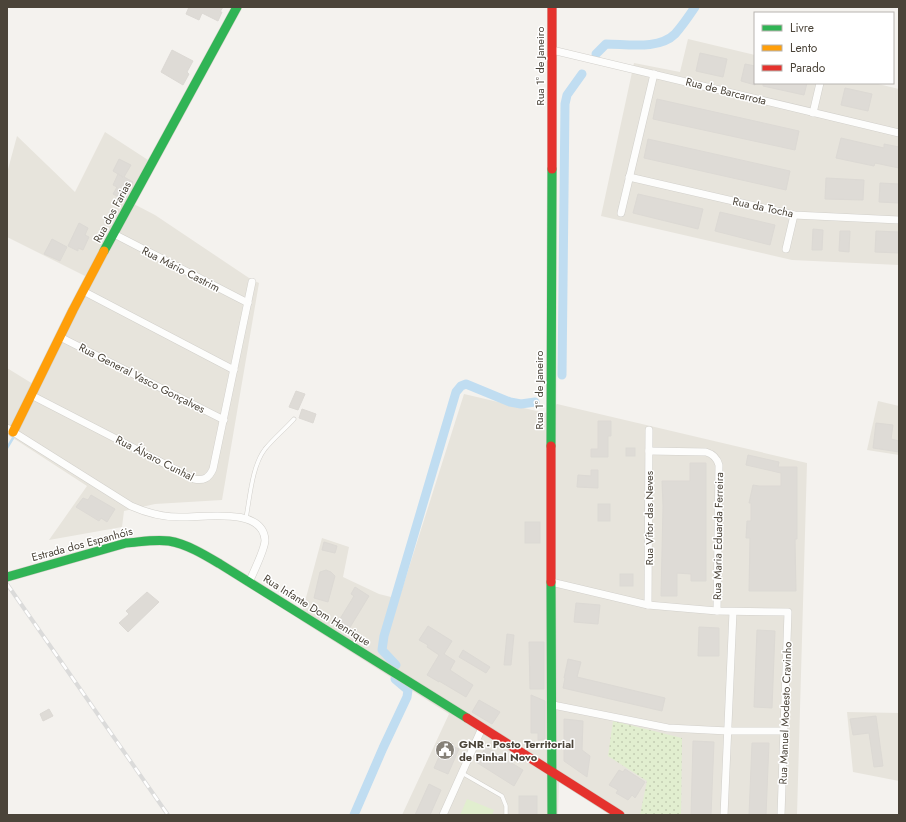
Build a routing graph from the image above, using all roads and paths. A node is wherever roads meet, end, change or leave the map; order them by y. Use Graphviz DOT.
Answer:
graph roads {
  1 [pos="237,7"];
  2 [pos="552,7"];
  3 [pos="552,50"];
  4 [pos="654,74"];
  5 [pos="820,84"];
  6 [pos="813,113"];
  7 [pos="899,133"];
  8 [pos="629,177"];
  9 [pos="621,213"];
  10 [pos="794,215"];
  11 [pos="899,220"];
  12 [pos="114,234"];
  13 [pos="786,249"];
  14 [pos="252,282"];
  15 [pos="83,292"];
  16 [pos="248,303"];
  17 [pos="60,337"];
  18 [pos="234,370"];
  19 [pos="31,395"];
  20 [pos="294,419"];
  21 [pos="224,420"];
  22 [pos="10,430"];
  23 [pos="649,430"];
  24 [pos="649,451"];
  25 [pos="246,518"];
  26 [pos="7,577"];
  27 [pos="551,582"];
  28 [pos="250,583"];
  29 [pos="648,605"];
  30 [pos="717,611"];
  31 [pos="733,612"];
  32 [pos="553,705"];
  33 [pos="482,728"];
  34 [pos="728,731"];
  35 [pos="784,731"];
  36 [pos="462,773"];
  37 [pos="552,773"];
  38 [pos="443,815"];
  39 [pos="506,815"];
  40 [pos="552,815"];
  41 [pos="620,815"];
  42 [pos="724,815"];
  43 [pos="781,815"];
  1 -- 12 [label="street, Rua dos Farias"];
  2 -- 3 [label="street, Rua 1º de Janeiro"];
  3 -- 4 [label="street, Rua de Barcarrota"];
  3 -- 27 [label="street, Rua 1º de Janeiro"];
  4 -- 6 [label="street, Rua de Barcarrota"];
  4 -- 8 [label="street"];
  5 -- 6 [label="street"];
  6 -- 7 [label="street, Rua de Barcarrota"];
  8 -- 9 [label="street"];
  8 -- 10 [label="street, Rua da Tocha"];
  10 -- 11 [label="street, Rua da Tocha"];
  10 -- 13 [label="street"];
  12 -- 15 [label="street, Rua dos Farias"];
  12 -- 16 [label="street, Rua Mário Castrim"];
  14 -- 16 [label="street, Rua Álvaro Cunhal"];
  15 -- 17 [label="street, Rua dos Farias"];
  15 -- 18 [label="street"];
  16 -- 18 [label="street, Rua Álvaro Cunhal"];
  17 -- 19 [label="street, Rua dos Farias"];
  17 -- 21 [label="street, Rua General Vasco Gonçalves"];
  18 -- 21 [label="street, Rua Álvaro Cunhal"];
  19 -- 21 [label="street, Rua Álvaro Cunhal"];
  19 -- 22 [label="street, Rua dos Farias"];
  20 -- 25 [label="lane"];
  22 -- 25 [label="street, Rua Infante Dom Henrique"];
  23 -- 24 [label="street, Rua Vítor das Neves"];
  24 -- 29 [label="street, Rua Vítor das Neves"];
  24 -- 30 [label="street, Rua Maria Eduarda Ferreira"];
  25 -- 28 [label="street, Rua Infante Dom Henrique"];
  26 -- 28 [label="street, Estrada dos Espanhóis"];
  27 -- 29 [label="street"];
  27 -- 32 [label="street, Rua 1º de Janeiro"];
  28 -- 33 [label="street, Rua Infante Dom Henrique"];
  29 -- 30 [label="street"];
  30 -- 31 [label="street"];
  31 -- 34 [label="street, Rua Maria Eduarda Ferreira"];
  31 -- 35 [label="street, Rua Manuel Modesto Cravinho"];
  32 -- 34 [label="street"];
  32 -- 37 [label="street, Rua 1º de Janeiro"];
  33 -- 36 [label="street"];
  33 -- 37 [label="street, Rua Infante Dom Henrique"];
  34 -- 35 [label="street"];
  34 -- 42 [label="street, Rua Maria Eduarda Ferreira"];
  35 -- 43 [label="street, Rua Manuel Modesto Cravinho"];
  36 -- 38 [label="street"];
  36 -- 39 [label="lane"];
  37 -- 40 [label="street, Rua 1º de Janeiro"];
  37 -- 41 [label="street, Rua Infante Dom Henrique"];
}
